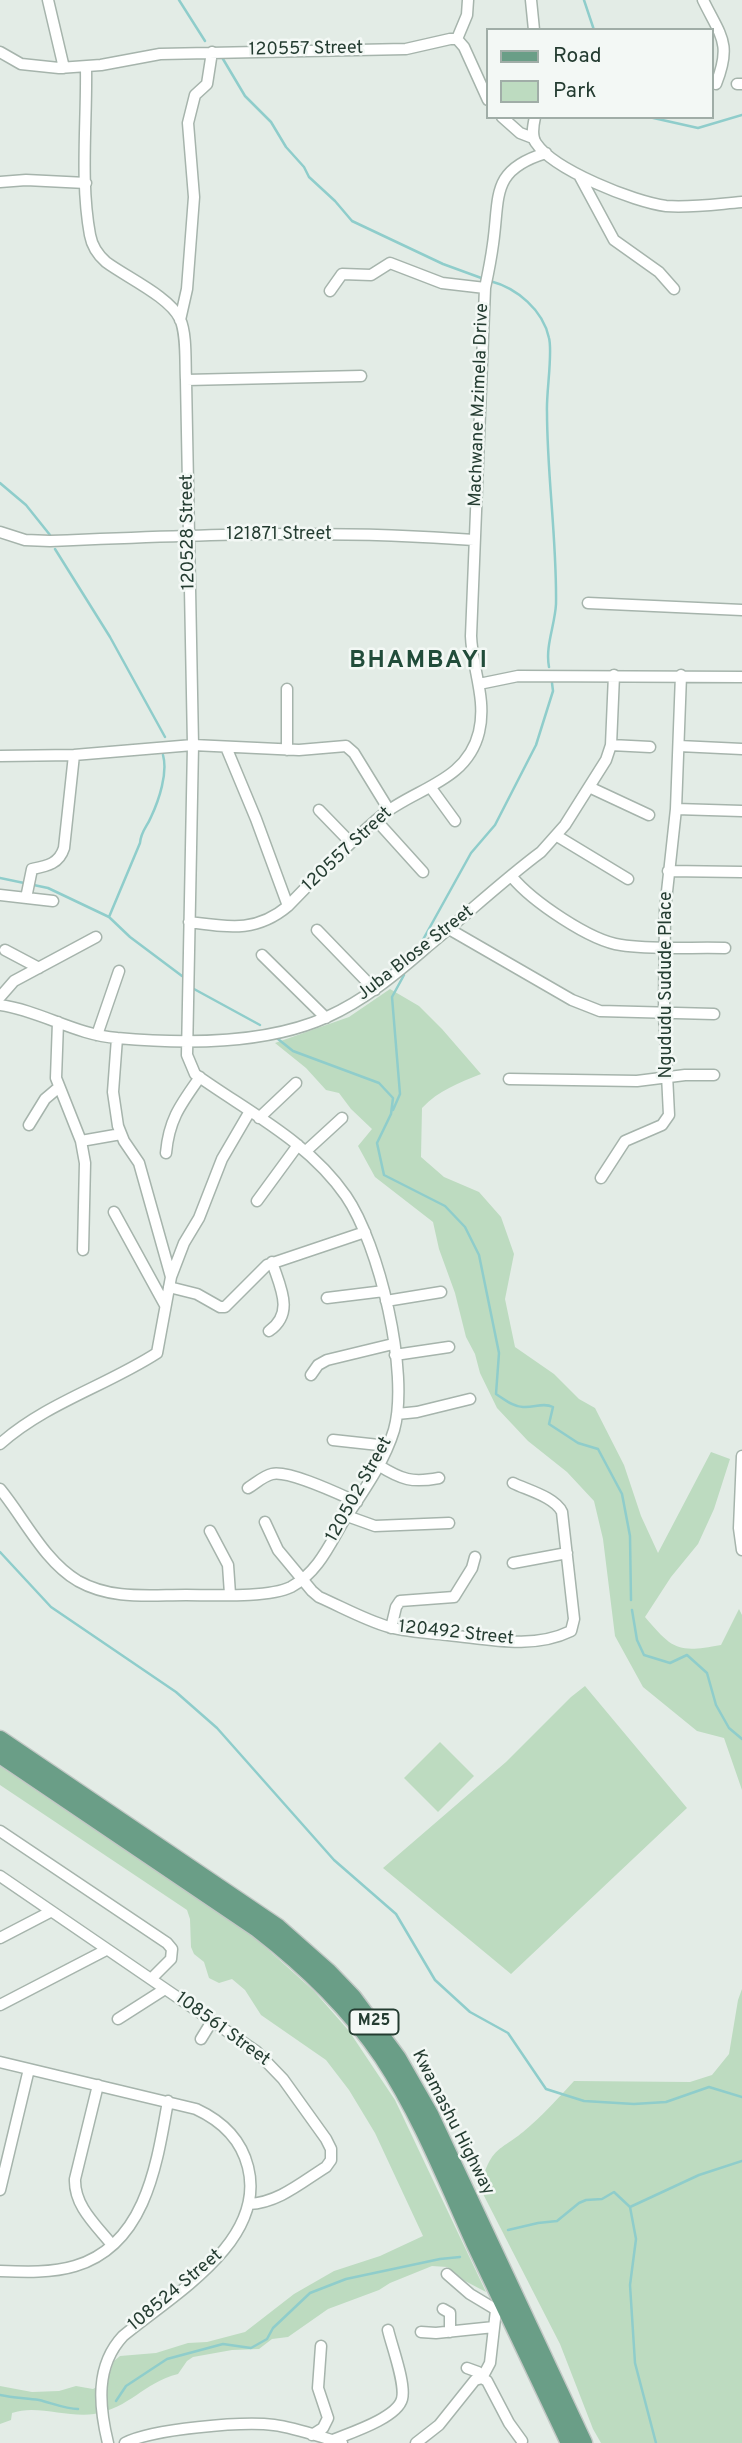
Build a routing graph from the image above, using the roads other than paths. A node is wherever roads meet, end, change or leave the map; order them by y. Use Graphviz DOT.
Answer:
graph roads {
  1 [pos="48,0"];
  2 [pos="468,0"];
  3 [pos="531,0"];
  4 [pos="702,0"];
  5 [pos="534,28"];
  6 [pos="457,40"];
  7 [pos="0,52"];
  8 [pos="212,52"];
  9 [pos="86,67"];
  10 [pos="64,68"];
  11 [pos="716,84"];
  12 [pos="486,96"];
  13 [pos="504,119"];
  14 [pos="535,119"];
  15 [pos="533,138"];
  16 [pos="546,153"];
  17 [pos="579,175"];
  18 [pos="0,182"];
  19 [pos="86,183"];
  20 [pos="742,202"];
  21 [pos="486,281"];
  22 [pos="674,289"];
  23 [pos="330,291"];
  24 [pos="180,320"];
  25 [pos="361,376"];
  26 [pos="186,380"];
  27 [pos="0,532"];
  28 [pos="190,536"];
  29 [pos="474,540"];
  30 [pos="588,603"];
  31 [pos="742,610"];
  32 [pos="614,675"];
  33 [pos="681,675"];
  34 [pos="742,677"];
  35 [pos="479,684"];
  36 [pos="287,689"];
  37 [pos="193,746"];
  38 [pos="611,746"];
  39 [pos="679,746"];
  40 [pos="226,747"];
  41 [pos="650,747"];
  42 [pos="742,749"];
  43 [pos="287,750"];
  44 [pos="74,755"];
  45 [pos="0,756"];
  46 [pos="589,786"];
  47 [pos="431,788"];
  48 [pos="676,809"];
  49 [pos="319,810"];
  50 [pos="389,810"];
  51 [pos="742,811"];
  52 [pos="649,815"];
  53 [pos="376,820"];
  54 [pos="455,821"];
  55 [pos="557,836"];
  56 [pos="351,844"];
  57 [pos="668,871"];
  58 [pos="424,872"];
  59 [pos="742,872"];
  60 [pos="512,877"];
  61 [pos="628,879"];
  62 [pos="27,893"];
  63 [pos="0,895"];
  64 [pos="53,901"];
  65 [pos="288,906"];
  66 [pos="189,922"];
  67 [pos="449,929"];
  68 [pos="317,930"];
  69 [pos="96,937"];
  70 [pos="664,946"];
  71 [pos="725,948"];
  72 [pos="5,950"];
  73 [pos="262,955"];
  74 [pos="39,968"];
  75 [pos="120,971"];
  76 [pos="375,989"];
  77 [pos="0,997"];
  78 [pos="0,1005"];
  79 [pos="664,1014"];
  80 [pos="714,1014"];
  81 [pos="326,1018"];
  82 [pos="58,1022"];
  83 [pos="97,1035"];
  84 [pos="117,1038"];
  85 [pos="186,1040"];
  86 [pos="714,1075"];
  87 [pos="200,1077"];
  88 [pos="666,1078"];
  89 [pos="509,1079"];
  90 [pos="296,1083"];
  91 [pos="58,1088"];
  92 [pos="250,1111"];
  93 [pos="260,1118"];
  94 [pos="342,1118"];
  95 [pos="29,1125"];
  96 [pos="121,1134"];
  97 [pos="81,1141"];
  98 [pos="302,1148"];
  99 [pos="166,1153"];
  100 [pos="601,1178"];
  101 [pos="257,1201"];
  102 [pos="114,1212"];
  103 [pos="365,1232"];
  104 [pos="83,1250"];
  105 [pos="272,1262"];
  106 [pos="170,1282"];
  107 [pos="441,1292"];
  108 [pos="385,1296"];
  109 [pos="327,1298"];
  110 [pos="165,1305"];
  111 [pos="269,1331"];
  112 [pos="449,1347"];
  113 [pos="394,1349"];
  114 [pos="311,1375"];
  115 [pos="470,1399"];
  116 [pos="397,1414"];
  117 [pos="333,1440"];
  118 [pos="0,1444"];
  119 [pos="388,1446"];
  120 [pos="742,1455"];
  121 [pos="379,1465"];
  122 [pos="439,1478"];
  123 [pos="513,1483"];
  124 [pos="247,1488"];
  125 [pos="0,1489"];
  126 [pos="357,1502"];
  127 [pos="347,1516"];
  128 [pos="265,1522"];
  129 [pos="449,1522"];
  130 [pos="210,1531"];
  131 [pos="742,1550"];
  132 [pos="567,1553"];
  133 [pos="475,1557"];
  134 [pos="513,1563"];
  135 [pos="303,1578"];
  136 [pos="230,1594"];
  137 [pos="391,1628"];
  138 [pos="0,1739"];
  139 [pos="0,1755"];
  140 [pos="0,1831"];
  141 [pos="0,1876"];
  142 [pos="50,1912"];
  143 [pos="0,1938"];
  144 [pos="106,1950"];
  145 [pos="151,1979"];
  146 [pos="165,1989"];
  147 [pos="0,2005"];
  148 [pos="118,2019"];
  149 [pos="212,2021"];
  150 [pos="201,2039"];
  151 [pos="0,2062"];
  152 [pos="29,2069"];
  153 [pos="98,2085"];
  154 [pos="168,2101"];
  155 [pos="0,2190"];
  156 [pos="249,2204"];
  157 [pos="111,2245"];
  158 [pos="0,2271"];
  159 [pos="447,2274"];
  160 [pos="443,2309"];
  161 [pos="502,2313"];
  162 [pos="494,2327"];
  163 [pos="388,2330"];
  164 [pos="421,2332"];
  165 [pos="450,2332"];
  166 [pos="321,2346"];
  167 [pos="467,2368"];
  168 [pos="482,2378"];
  169 [pos="312,2435"];
  170 [pos="522,2441"];
  171 [pos="337,2442"];
  172 [pos="108,2443"];
  173 [pos="125,2443"];
  174 [pos="416,2443"];
  175 [pos="569,2443"];
  176 [pos="584,2443"];
  1 -- 10 [label="street"];
  2 -- 6 [label="street"];
  3 -- 5 [label="street"];
  4 -- 11 [label="street"];
  6 -- 8 [label="street, 120557 Street"];
  6 -- 12 [label="street"];
  7 -- 10 [label="street, 120557 Street"];
  8 -- 9 [label="street, 120557 Street"];
  8 -- 24 [label="street, 120528 Street"];
  9 -- 10 [label="street, 120557 Street"];
  9 -- 19 [label="street"];
  13 -- 15 [label="street"];
  14 -- 15 [label="street"];
  15 -- 16 [label="street"];
  16 -- 17 [label="street"];
  16 -- 21 [label="street, Machwane Mzimela Drive"];
  17 -- 20 [label="street"];
  17 -- 22 [label="street"];
  18 -- 19 [label="street"];
  19 -- 24 [label="street"];
  21 -- 23 [label="street"];
  21 -- 29 [label="street, Machwane Mzimela Drive"];
  24 -- 26 [label="street, 120528 Street"];
  25 -- 26 [label="street"];
  26 -- 28 [label="street, 120528 Street"];
  27 -- 28 [label="street, 121871 Street"];
  28 -- 29 [label="street, 121871 Street"];
  28 -- 37 [label="street, 120528 Street"];
  29 -- 35 [label="street, Machwane Mzimela Drive"];
  30 -- 31 [label="street"];
  32 -- 33 [label="street"];
  32 -- 35 [label="street"];
  32 -- 38 [label="street, Juba Blose Street"];
  33 -- 34 [label="street"];
  33 -- 39 [label="street, Ngududu Sudude Place"];
  35 -- 47 [label="street, 120557 Street"];
  36 -- 43 [label="street"];
  37 -- 40 [label="street"];
  37 -- 44 [label="street"];
  37 -- 66 [label="street, 120528 Street"];
  38 -- 41 [label="street"];
  38 -- 46 [label="street, Juba Blose Street"];
  39 -- 42 [label="street"];
  39 -- 48 [label="street, Ngududu Sudude Place"];
  40 -- 43 [label="street"];
  40 -- 65 [label="street"];
  43 -- 50 [label="street"];
  44 -- 45 [label="street"];
  44 -- 62 [label="street"];
  46 -- 52 [label="street"];
  46 -- 55 [label="street, Juba Blose Street"];
  47 -- 50 [label="street, 120557 Street"];
  47 -- 54 [label="street"];
  48 -- 51 [label="street"];
  48 -- 57 [label="street, Ngududu Sudude Place"];
  49 -- 56 [label="street"];
  50 -- 53 [label="street, 120557 Street"];
  53 -- 56 [label="street, 120557 Street"];
  53 -- 58 [label="street"];
  55 -- 60 [label="street, Juba Blose Street"];
  55 -- 61 [label="street"];
  56 -- 65 [label="street, 120557 Street"];
  57 -- 59 [label="street"];
  57 -- 70 [label="street, Ngududu Sudude Place"];
  60 -- 67 [label="street, Juba Blose Street"];
  60 -- 70 [label="street"];
  62 -- 63 [label="street"];
  62 -- 64 [label="street"];
  65 -- 66 [label="street, 120557 Street"];
  66 -- 85 [label="street, 120528 Street"];
  67 -- 76 [label="street, Juba Blose Street"];
  67 -- 79 [label="street"];
  68 -- 76 [label="street"];
  69 -- 74 [label="street"];
  70 -- 71 [label="street"];
  70 -- 79 [label="street, Ngududu Sudude Place"];
  72 -- 74 [label="street"];
  73 -- 81 [label="street"];
  74 -- 77 [label="street"];
  75 -- 83 [label="street"];
  76 -- 81 [label="street, Juba Blose Street"];
  78 -- 82 [label="street, Juba Blose Street"];
  79 -- 80 [label="street"];
  79 -- 88 [label="street, Ngududu Sudude Place"];
  81 -- 85 [label="street, Juba Blose Street"];
  82 -- 83 [label="street, Juba Blose Street"];
  82 -- 91 [label="street"];
  83 -- 84 [label="street, Juba Blose Street"];
  84 -- 85 [label="street, Juba Blose Street"];
  84 -- 96 [label="street"];
  85 -- 87 [label="street"];
  86 -- 88 [label="street"];
  87 -- 92 [label="street, 120502 Street"];
  87 -- 99 [label="street"];
  88 -- 89 [label="street"];
  88 -- 100 [label="street, Ngududu Sudude Place"];
  90 -- 93 [label="street"];
  91 -- 95 [label="street"];
  91 -- 97 [label="street"];
  92 -- 93 [label="street, 120502 Street"];
  92 -- 106 [label="street"];
  93 -- 98 [label="street, 120502 Street"];
  94 -- 98 [label="street"];
  96 -- 97 [label="street"];
  96 -- 106 [label="street"];
  97 -- 104 [label="street"];
  98 -- 101 [label="street"];
  98 -- 103 [label="street, 120502 Street"];
  102 -- 110 [label="street"];
  103 -- 105 [label="street"];
  103 -- 108 [label="street, 120502 Street"];
  105 -- 106 [label="street"];
  105 -- 111 [label="street"];
  106 -- 110 [label="street"];
  107 -- 108 [label="street"];
  108 -- 109 [label="street"];
  108 -- 113 [label="street, 120502 Street"];
  110 -- 118 [label="street"];
  112 -- 113 [label="street"];
  113 -- 114 [label="street"];
  113 -- 116 [label="street, 120502 Street"];
  115 -- 116 [label="street"];
  116 -- 119 [label="street, 120502 Street"];
  117 -- 119 [label="street"];
  119 -- 121 [label="street, 120502 Street"];
  120 -- 131 [label="street"];
  121 -- 122 [label="street"];
  121 -- 126 [label="street, 120502 Street"];
  123 -- 132 [label="street, 120492 Street"];
  124 -- 126 [label="street"];
  125 -- 136 [label="street, 120502 Street"];
  126 -- 127 [label="street, 120502 Street"];
  127 -- 129 [label="street"];
  127 -- 135 [label="street, 120502 Street"];
  128 -- 135 [label="street, 120492 Street"];
  130 -- 136 [label="street"];
  132 -- 134 [label="street"];
  132 -- 137 [label="street, 120492 Street"];
  133 -- 137 [label="street"];
  135 -- 136 [label="street, 120502 Street"];
  135 -- 137 [label="street, 120492 Street"];
  138 -- 176 [label="main road, Kwamashu Highway / M25"];
  139 -- 161 [label="main road, Kwamashu Highway / M25"];
  140 -- 145 [label="street"];
  141 -- 142 [label="street, 108561 Street"];
  142 -- 143 [label="street"];
  142 -- 144 [label="street, 108561 Street"];
  144 -- 145 [label="street, 108561 Street"];
  144 -- 147 [label="street"];
  145 -- 146 [label="street, 108561 Street"];
  146 -- 148 [label="street"];
  146 -- 149 [label="street, 108561 Street"];
  149 -- 150 [label="street"];
  149 -- 156 [label="street, 108561 Street"];
  151 -- 152 [label="street, 108524 Street"];
  152 -- 153 [label="street, 108524 Street"];
  152 -- 155 [label="street"];
  153 -- 154 [label="street, 108524 Street"];
  153 -- 157 [label="street"];
  154 -- 156 [label="street, 108524 Street"];
  154 -- 157 [label="street"];
  156 -- 172 [label="street, 108524 Street"];
  157 -- 158 [label="street"];
  159 -- 161 [label="street"];
  160 -- 165 [label="street"];
  161 -- 162 [label="street"];
  161 -- 175 [label="main road, Kwamashu Highway / M25"];
  162 -- 165 [label="street"];
  162 -- 168 [label="street"];
  163 -- 171 [label="street"];
  164 -- 165 [label="street"];
  166 -- 169 [label="street"];
  167 -- 168 [label="street"];
  168 -- 170 [label="street"];
  168 -- 174 [label="street"];
  169 -- 171 [label="street"];
  169 -- 173 [label="street"];
}
